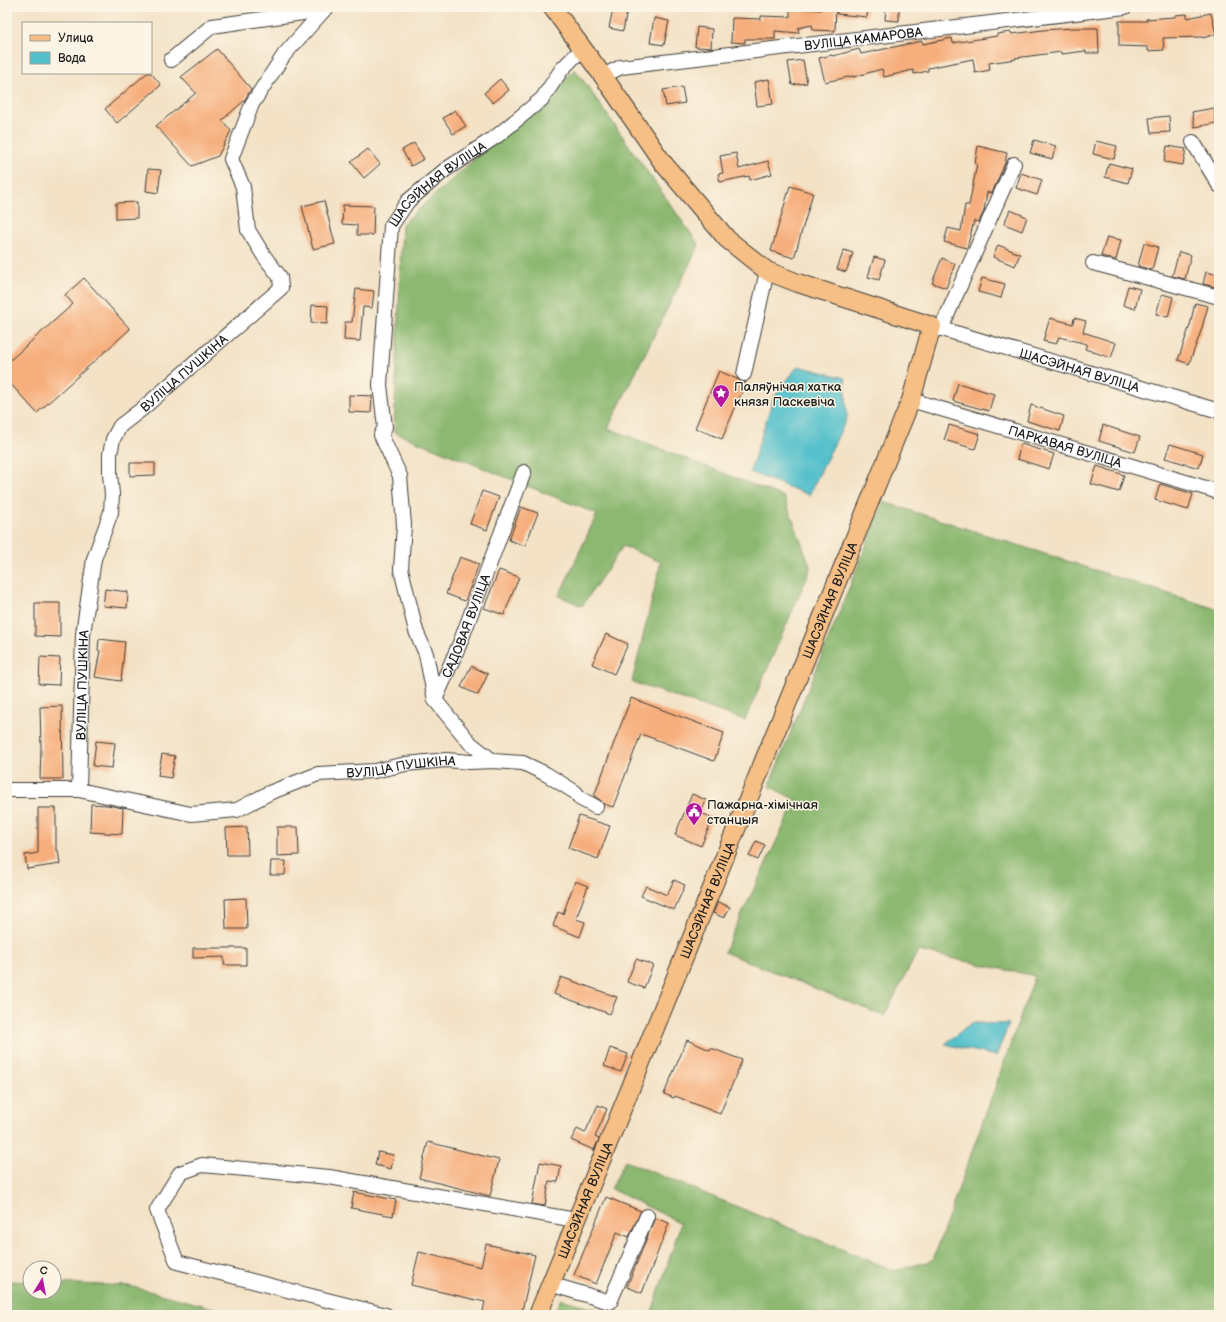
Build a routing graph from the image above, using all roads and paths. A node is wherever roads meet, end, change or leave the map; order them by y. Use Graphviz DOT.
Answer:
graph roads {
  1 [pos="552,7"];
  2 [pos="1125,7"];
  3 [pos="325,8"];
  4 [pos="582,49"];
  5 [pos="171,60"];
  6 [pos="603,76"];
  7 [pos="1193,142"];
  8 [pos="1014,164"];
  9 [pos="1219,185"];
  10 [pos="1093,263"];
  11 [pos="767,271"];
  12 [pos="1219,297"];
  13 [pos="936,328"];
  14 [pos="744,374"];
  15 [pos="912,400"];
  16 [pos="1219,410"];
  17 [pos="524,472"];
  18 [pos="1219,492"];
  19 [pos="436,700"];
  20 [pos="493,761"];
  21 [pos="7,790"];
  22 [pos="79,790"];
  23 [pos="596,807"];
  24 [pos="647,1216"];
  25 [pos="576,1220"];
  26 [pos="550,1284"];
  27 [pos="386,1315"];
  28 [pos="538,1315"];
  1 -- 4 [label="main road, ШАСЭЙНАЯ ВУЛІЦА"];
  2 -- 6 [label="street, ВУЛІЦА КАМАРОВА"];
  3 -- 5 [label="street"];
  3 -- 22 [label="street, ВУЛІЦА ПУШКІНА"];
  4 -- 6 [label="main road, ШАСЭЙНАЯ ВУЛІЦА"];
  4 -- 19 [label="street, ШАСЭЙНАЯ ВУЛІЦА"];
  6 -- 11 [label="main road, ШАСЭЙНАЯ ВУЛІЦА"];
  7 -- 9 [label="street"];
  8 -- 13 [label="street, ШАСЭЙНАЯ ВУЛІЦА"];
  10 -- 12 [label="street"];
  11 -- 13 [label="main road, ШАСЭЙНАЯ ВУЛІЦА"];
  11 -- 14 [label="street"];
  13 -- 15 [label="main road, ШАСЭЙНАЯ ВУЛІЦА"];
  13 -- 16 [label="street, ШАСЭЙНАЯ ВУЛІЦА"];
  15 -- 18 [label="street, ПАРКАВАЯ ВУЛІЦА"];
  15 -- 25 [label="main road, ШАСЭЙНАЯ ВУЛІЦА"];
  17 -- 19 [label="street, САДОВАЯ ВУЛІЦА"];
  19 -- 20 [label="street"];
  20 -- 22 [label="street, ВУЛІЦА ПУШКІНА"];
  20 -- 23 [label="street, ВУЛІЦА ПУШКІНА"];
  21 -- 22 [label="street, ВУЛІЦА ПУШКІНА"];
  24 -- 26 [label="street"];
  25 -- 26 [label="main road, ШАСЭЙНАЯ ВУЛІЦА"];
  25 -- 27 [label="street"];
  26 -- 28 [label="main road, ШАСЭЙНАЯ ВУЛІЦА"];
}
